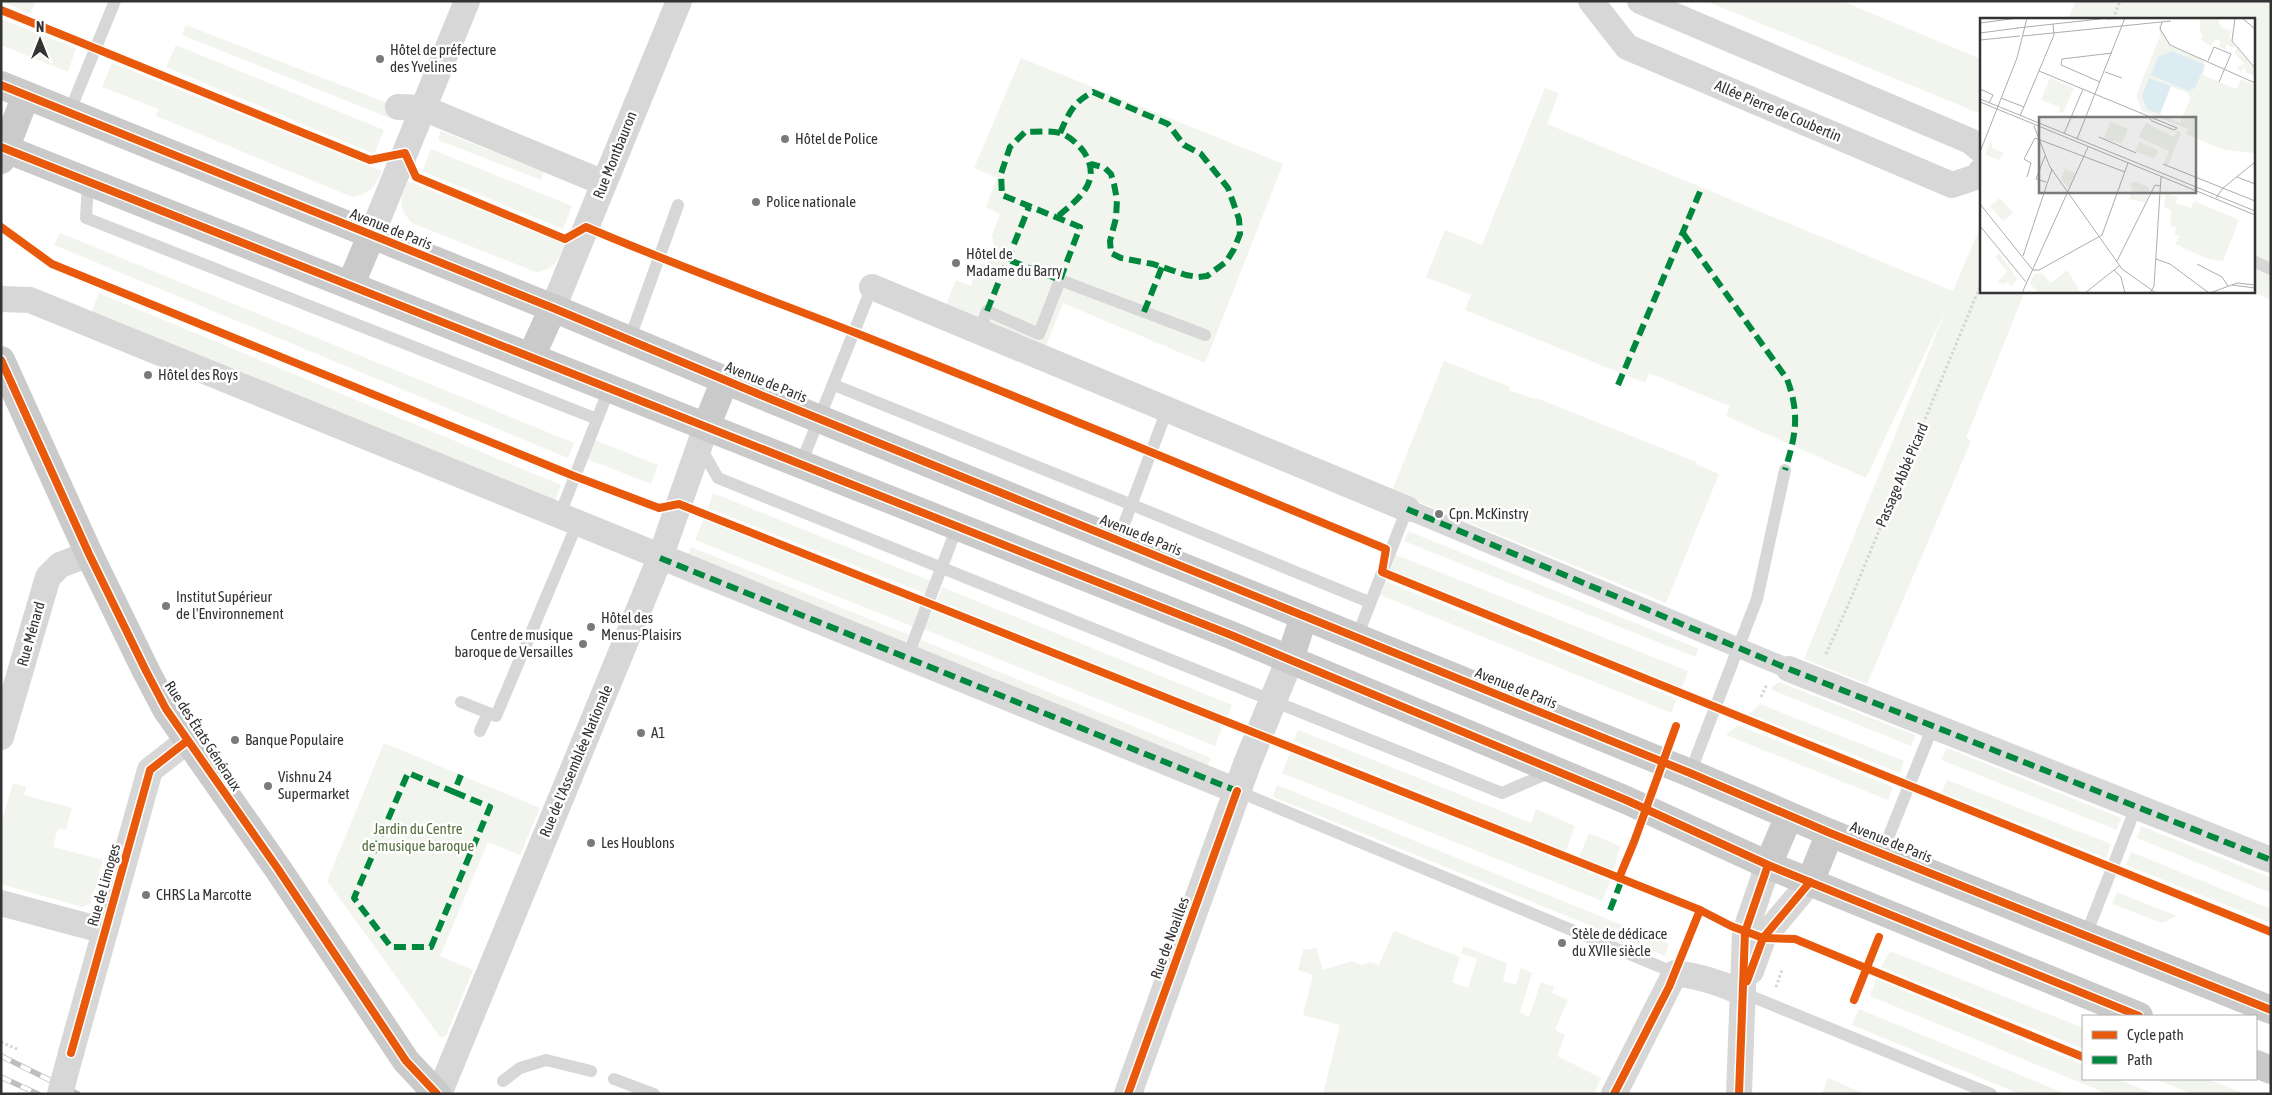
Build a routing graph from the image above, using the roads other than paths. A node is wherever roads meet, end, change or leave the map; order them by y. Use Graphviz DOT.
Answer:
graph roads {
  1 [pos="116,1"];
  2 [pos="467,1"];
  3 [pos="679,1"];
  4 [pos="1591,1"];
  5 [pos="1640,1"];
  6 [pos="13,90"];
  7 [pos="410,108"];
  8 [pos="69,113"];
  9 [pos="1980,149"];
  10 [pos="2,152"];
  11 [pos="1980,174"];
  12 [pos="88,181"];
  13 [pos="604,183"];
  14 [pos="678,205"];
  15 [pos="371,236"];
  16 [pos="2254,261"];
  17 [pos="2271,269"];
  18 [pos="351,284"];
  19 [pos="872,287"];
  20 [pos="1,299"];
  21 [pos="553,308"];
  22 [pos="979,332"];
  23 [pos="1205,335"];
  24 [pos="629,341"];
  25 [pos="531,357"];
  26 [pos="1,360"];
  27 [pos="725,380"];
  28 [pos="834,385"];
  29 [pos="609,389"];
  30 [pos="1167,410"];
  31 [pos="598,419"];
  32 [pos="820,419"];
  33 [pos="703,436"];
  34 [pos="800,466"];
  35 [pos="1785,470"];
  36 [pos="1130,504"];
  37 [pos="1407,509"];
  38 [pos="568,520"];
  39 [pos="957,527"];
  40 [pos="1118,540"];
  41 [pos="89,554"];
  42 [pos="660,558"];
  43 [pos="942,567"];
  44 [pos="1369,602"];
  45 [pos="1304,616"];
  46 [pos="1357,637"];
  47 [pos="1738,646"];
  48 [pos="907,658"];
  49 [pos="1290,659"];
  50 [pos="1789,669"];
  51 [pos="461,702"];
  52 [pos="1271,702"];
  53 [pos="488,713"];
  54 [pos="1933,726"];
  55 [pos="480,731"];
  56 [pos="1,737"];
  57 [pos="187,741"];
  58 [pos="1555,771"];
  59 [pos="1690,773"];
  60 [pos="1237,791"];
  61 [pos="2136,807"];
  62 [pos="1789,816"];
  63 [pos="1830,833"];
  64 [pos="1882,853"];
  65 [pos="2271,860"];
  66 [pos="1768,865"];
  67 [pos="1810,882"];
  68 [pos="1,904"];
  69 [pos="105,931"];
  70 [pos="2086,935"];
  71 [pos="1675,973"];
  72 [pos="1743,993"];
  73 [pos="2271,1010"];
  74 [pos="2137,1015"];
  75 [pos="2257,1064"];
  76 [pos="2271,1070"];
  77 [pos="591,1071"];
  78 [pos="614,1079"];
  79 [pos="503,1081"];
  80 [pos="60,1094"];
  81 [pos="438,1094"];
  82 [pos="654,1094"];
  83 [pos="1128,1094"];
  84 [pos="1614,1094"];
  85 [pos="1739,1094"];
  86 [pos="1991,1094"];
  1 -- 8 [label="lane"];
  2 -- 7 [label="street"];
  3 -- 13 [label="street, Rue Montbauron"];
  4 -- 11 [label="street, Allée Pierre de Coubertin"];
  5 -- 9 [label="street"];
  6 -- 8 [label="main road, Avenue de Paris"];
  6 -- 10 [label="main road, Avenue de Paris"];
  7 -- 13 [label="street"];
  7 -- 15 [label="street"];
  8 -- 15 [label="main road, Avenue de Paris"];
  10 -- 12 [label="main road, Avenue de Paris"];
  12 -- 18 [label="main road, Avenue de Paris"];
  12 -- 31 [label="lane"];
  13 -- 21 [label="street, Rue Montbauron"];
  14 -- 24 [label="lane"];
  15 -- 18 [label="main road, Avenue de Paris"];
  15 -- 21 [label="main road, Avenue de Paris"];
  16 -- 17 [label="lane"];
  18 -- 25 [label="main road, Avenue de Paris"];
  19 -- 22 [label="street"];
  19 -- 28 [label="lane"];
  20 -- 38 [label="street"];
  21 -- 24 [label="main road, Avenue de Paris"];
  21 -- 25 [label="main road"];
  22 -- 23 [label="lane"];
  22 -- 30 [label="street"];
  24 -- 27 [label="main road, Avenue de Paris"];
  25 -- 29 [label="main road, Avenue de Paris"];
  26 -- 41 [label="main road, Rue des États Généraux"];
  27 -- 32 [label="main road, Avenue de Paris"];
  27 -- 33 [label="main road, Avenue de Paris"];
  28 -- 32 [label="lane"];
  28 -- 36 [label="lane"];
  29 -- 31 [label="lane"];
  29 -- 33 [label="main road, Avenue de Paris"];
  30 -- 36 [label="lane"];
  30 -- 37 [label="street"];
  31 -- 38 [label="lane"];
  32 -- 34 [label="lane"];
  32 -- 40 [label="main road, Avenue de Paris"];
  33 -- 34 [label="main road, Avenue de Paris"];
  33 -- 42 [label="street, Rue de l'Assemblée Nationale"];
  33 -- 43 [label="lane"];
  34 -- 39 [label="main road, Avenue de Paris"];
  35 -- 47 [label="lane"];
  36 -- 40 [label="lane"];
  36 -- 44 [label="lane"];
  37 -- 44 [label="lane"];
  37 -- 47 [label="street"];
  38 -- 42 [label="street"];
  38 -- 53 [label="lane"];
  39 -- 43 [label="lane"];
  39 -- 49 [label="main road, Avenue de Paris"];
  40 -- 45 [label="main road, Avenue de Paris"];
  41 -- 56 [label="street, Rue Ménard"];
  41 -- 57 [label="main road, Rue des États Généraux"];
  42 -- 48 [label="street"];
  42 -- 81 [label="street, Rue de l'Assemblée Nationale"];
  43 -- 48 [label="lane"];
  43 -- 52 [label="lane"];
  44 -- 46 [label="lane"];
  45 -- 46 [label="main road, Avenue de Paris"];
  45 -- 49 [label="main road"];
  46 -- 59 [label="main road, Avenue de Paris"];
  47 -- 50 [label="street"];
  47 -- 59 [label="lane"];
  48 -- 60 [label="street"];
  49 -- 52 [label="street, Rue de Noailles"];
  49 -- 58 [label="main road, Avenue de Paris"];
  50 -- 54 [label="street"];
  51 -- 53 [label="lane"];
  52 -- 58 [label="lane"];
  52 -- 60 [label="street, Rue de Noailles"];
  53 -- 55 [label="lane"];
  54 -- 61 [label="street"];
  54 -- 64 [label="lane"];
  57 -- 69 [label="street, Rue de Limoges"];
  57 -- 81 [label="main road, Rue des États Généraux"];
  58 -- 66 [label="main road, Avenue de Paris"];
  59 -- 62 [label="main road, Avenue de Paris"];
  60 -- 71 [label="lane"];
  60 -- 83 [label="street, Rue de Noailles"];
  61 -- 65 [label="street"];
  61 -- 70 [label="lane"];
  62 -- 63 [label="main road, Avenue de Paris"];
  62 -- 66 [label="main road"];
  63 -- 64 [label="main road, Avenue de Paris"];
  63 -- 67 [label="main road, Avenue de Paris"];
  64 -- 70 [label="main road, Avenue de Paris"];
  66 -- 67 [label="main road, Avenue de Paris"];
  66 -- 72 [label="street"];
  67 -- 72 [label="street"];
  67 -- 74 [label="main road, Avenue de Paris"];
  68 -- 69 [label="street"];
  69 -- 80 [label="street, Rue de Limoges, bridge"];
  70 -- 73 [label="main road, Avenue de Paris"];
  71 -- 72 [label="street"];
  71 -- 84 [label="street"];
  72 -- 85 [label="street"];
  72 -- 86 [label="lane"];
  75 -- 76 [label="main road"];
  77 -- 79 [label="lane"];
  78 -- 82 [label="lane"];
}
